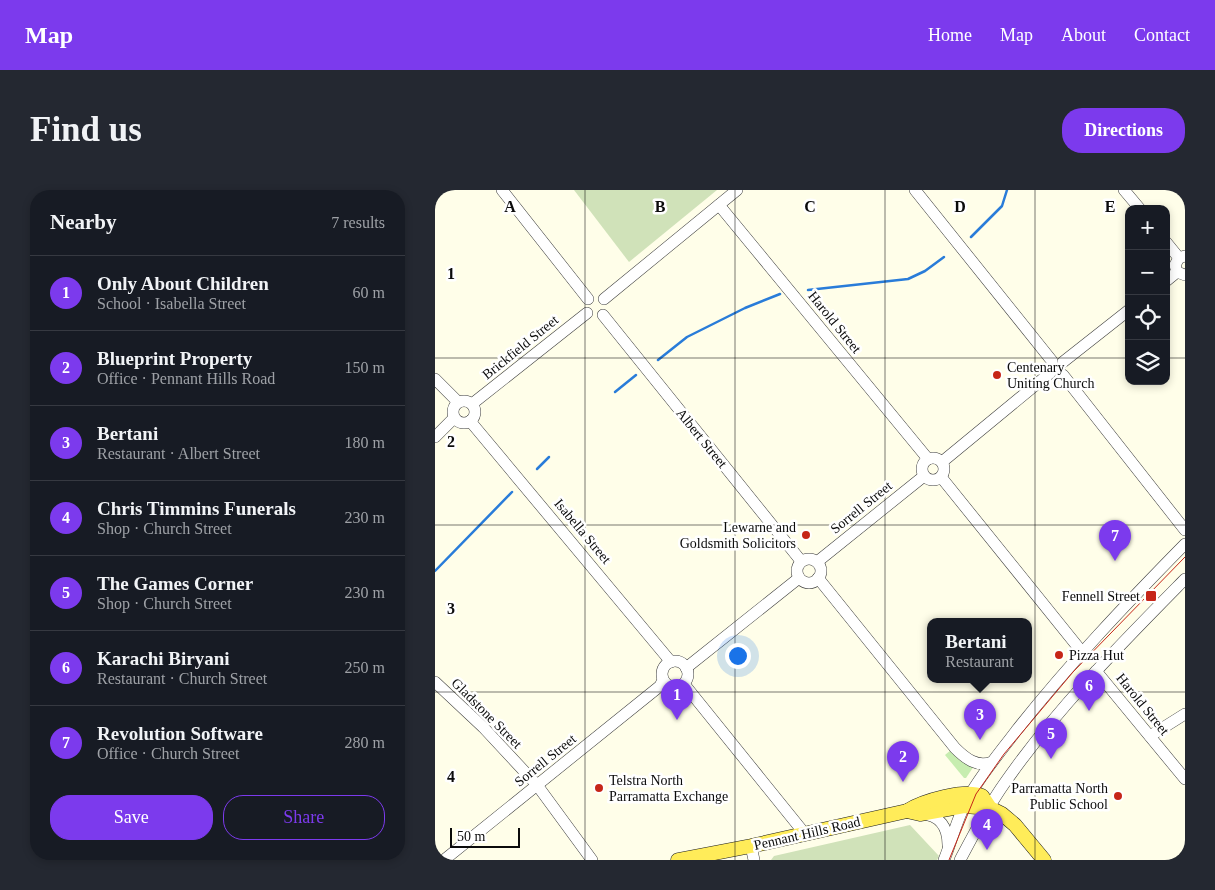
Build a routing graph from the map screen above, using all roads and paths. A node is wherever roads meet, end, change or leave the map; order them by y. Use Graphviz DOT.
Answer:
graph roads {
  1 [pos="502,190"];
  2 [pos="737,190"];
  3 [pos="915,190"];
  4 [pos="1124,190"];
  5 [pos="719,204"];
  6 [pos="1137,205"];
  7 [pos="1170,246"];
  8 [pos="1182,257"];
  9 [pos="1181,274"];
  10 [pos="588,299"];
  11 [pos="604,299"];
  12 [pos="587,313"];
  13 [pos="1125,313"];
  14 [pos="603,315"];
  15 [pos="1058,362"];
  16 [pos="1050,374"];
  17 [pos="1063,375"];
  18 [pos="435,379"];
  19 [pos="458,402"];
  20 [pos="473,404"];
  21 [pos="454,418"];
  22 [pos="470,421"];
  23 [pos="435,437"];
  24 [pos="928,459"];
  25 [pos="942,462"];
  26 [pos="924,476"];
  27 [pos="941,477"];
  28 [pos="1185,530"];
  29 [pos="1185,544"];
  30 [pos="801,561"];
  31 [pos="817,562"];
  32 [pos="799,578"];
  33 [pos="818,578"];
  34 [pos="1185,579"];
  35 [pos="1082,652"];
  36 [pos="671,662"];
  37 [pos="686,668"];
  38 [pos="1096,671"];
  39 [pos="663,680"];
  40 [pos="435,682"];
  41 [pos="684,684"];
  42 [pos="1185,714"];
  43 [pos="1150,736"];
  44 [pos="992,762"];
  45 [pos="1185,779"];
  46 [pos="537,785"];
  47 [pos="967,800"];
  48 [pos="990,808"];
  49 [pos="914,812"];
  50 [pos="805,834"];
  51 [pos="752,853"];
  52 [pos="946,855"];
  53 [pos="443,860"];
  54 [pos="592,860"];
  55 [pos="678,860"];
  56 [pos="960,860"];
  57 [pos="1044,860"];
  1 -- 10 [label="street"];
  2 -- 5 [label="street"];
  3 -- 15 [label="street"];
  4 -- 6 [label="street"];
  5 -- 11 [label="street"];
  5 -- 24 [label="street, Harold Street"];
  7 -- 8 [label="street"];
  8 -- 9 [label="street"];
  10 -- 11 [label="street"];
  10 -- 12 [label="street"];
  11 -- 14 [label="street"];
  12 -- 14 [label="street"];
  12 -- 20 [label="street, Brickfield Street"];
  13 -- 15 [label="street"];
  14 -- 30 [label="street, Albert Street"];
  15 -- 16 [label="street"];
  15 -- 17 [label="street"];
  16 -- 17 [label="street"];
  16 -- 25 [label="street"];
  17 -- 28 [label="street"];
  18 -- 19 [label="street"];
  19 -- 20 [label="street"];
  19 -- 21 [label="street"];
  20 -- 22 [label="street"];
  21 -- 22 [label="street"];
  21 -- 23 [label="street"];
  22 -- 36 [label="street, Isabella Street"];
  24 -- 25 [label="street"];
  24 -- 26 [label="street"];
  25 -- 27 [label="street"];
  26 -- 27 [label="street"];
  26 -- 31 [label="street, Sorrell Street"];
  27 -- 35 [label="street"];
  29 -- 35 [label="street"];
  30 -- 31 [label="street"];
  30 -- 32 [label="street"];
  31 -- 33 [label="street"];
  32 -- 33 [label="street"];
  32 -- 37 [label="street"];
  33 -- 44 [label="street"];
  34 -- 38 [label="street"];
  35 -- 44 [label="street"];
  36 -- 37 [label="street"];
  36 -- 39 [label="street"];
  37 -- 41 [label="street"];
  38 -- 43 [label="street, Harold Street"];
  38 -- 48 [label="street"];
  39 -- 41 [label="street"];
  39 -- 46 [label="street, Sorrell Street"];
  40 -- 46 [label="street, Gladstone Street"];
  41 -- 50 [label="street"];
  42 -- 43 [label="street"];
  43 -- 45 [label="street, Harold Street"];
  44 -- 47 [label="street"];
  46 -- 53 [label="street, Sorrell Street"];
  46 -- 54 [label="street, Gladstone Street"];
  47 -- 48 [label="main road, Pennant Hills Road"];
  47 -- 49 [label="main road, Pennant Hills Road"];
  47 -- 52 [label="street"];
  48 -- 56 [label="street"];
  48 -- 57 [label="main road"];
  49 -- 50 [label="main road, Pennant Hills Road"];
  49 -- 52 [label="street"];
  50 -- 51 [label="main road, Pennant Hills Road"];
  51 -- 55 [label="main road, Pennant Hills Road"];
}
